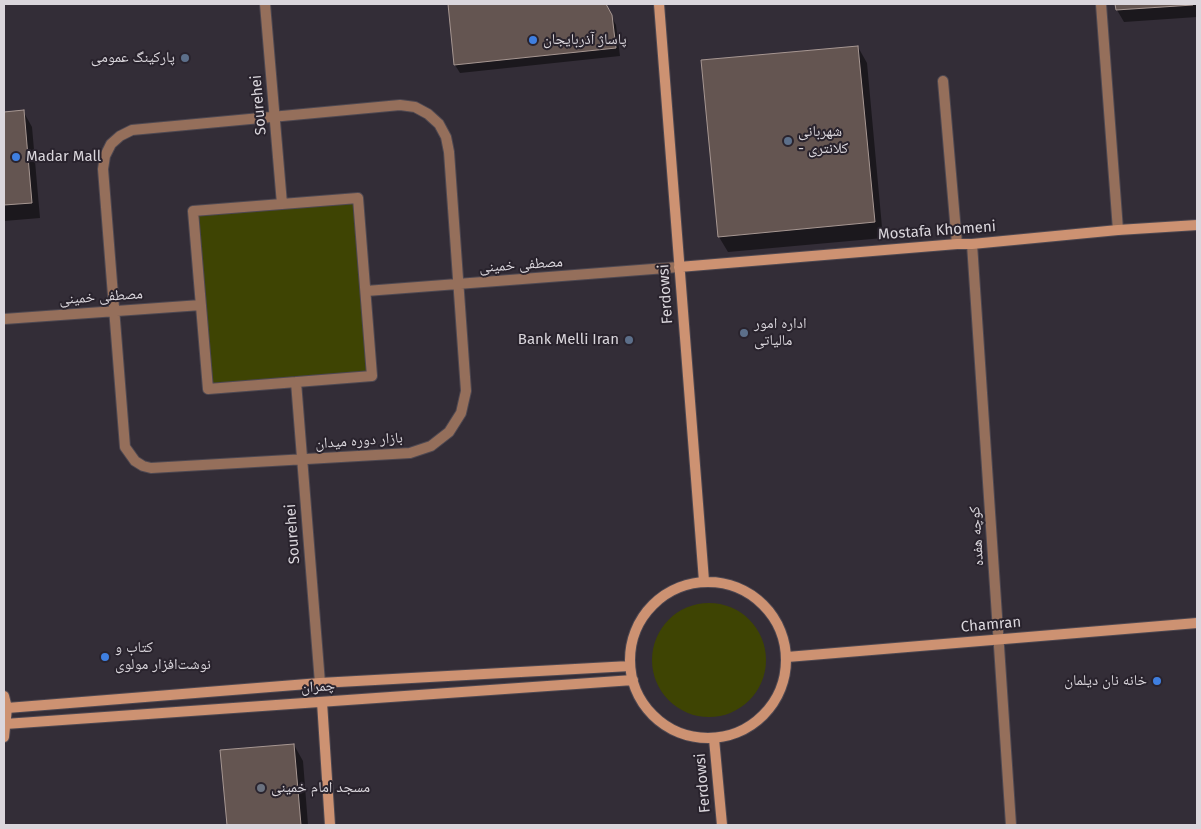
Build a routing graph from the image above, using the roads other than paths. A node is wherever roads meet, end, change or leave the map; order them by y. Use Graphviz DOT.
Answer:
graph roads {
  1 [pos="265,4"];
  2 [pos="659,4"];
  3 [pos="1101,4"];
  4 [pos="943,81"];
  5 [pos="276,117"];
  6 [pos="282,204"];
  7 [pos="1197,225"];
  8 [pos="1118,230"];
  9 [pos="957,244"];
  10 [pos="972,244"];
  11 [pos="679,267"];
  12 [pos="458,285"];
  13 [pos="366,291"];
  14 [pos="201,305"];
  15 [pos="115,312"];
  16 [pos="4,319"];
  17 [pos="296,382"];
  18 [pos="302,459"];
  19 [pos="704,581"];
  20 [pos="1197,622"];
  21 [pos="999,639"];
  22 [pos="787,657"];
  23 [pos="630,666"];
  24 [pos="634,680"];
  25 [pos="320,684"];
  26 [pos="4,696"];
  27 [pos="322,702"];
  28 [pos="7,708"];
  29 [pos="6,724"];
  30 [pos="4,737"];
  31 [pos="714,739"];
  32 [pos="330,825"];
  33 [pos="722,825"];
  34 [pos="1011,825"];
  1 -- 5 [label="street, Sourehei"];
  2 -- 11 [label="street, Ferdowsi"];
  3 -- 8 [label="street"];
  4 -- 9 [label="street"];
  5 -- 6 [label="street, Sourehei"];
  5 -- 12 [label="street, بازار دوره میدان"];
  5 -- 15 [label="street, بازار دوره میدان"];
  6 -- 13 [label="street"];
  6 -- 14 [label="street"];
  7 -- 8 [label="street, Mostafa Khomeni"];
  8 -- 10 [label="street, Mostafa Khomeni"];
  9 -- 10 [label="street, Mostafa Khomeni"];
  9 -- 11 [label="street, Mostafa Khomeni"];
  10 -- 21 [label="street, کوچه هفده"];
  11 -- 12 [label="street, مصطفی خمینی"];
  11 -- 19 [label="street, Ferdowsi"];
  12 -- 13 [label="street, مصطفی خمینی"];
  12 -- 18 [label="street, بازار دوره میدان"];
  13 -- 17 [label="street"];
  14 -- 15 [label="street, مصطفی خمینی"];
  14 -- 17 [label="street"];
  15 -- 16 [label="street, مصطفی خمینی"];
  15 -- 18 [label="street, بازار دوره میدان"];
  17 -- 18 [label="street, Sourehei"];
  18 -- 25 [label="street, Sourehei"];
  19 -- 22 [label="street"];
  19 -- 23 [label="street"];
  20 -- 21 [label="street, Chamran"];
  21 -- 22 [label="street, Chamran"];
  21 -- 34 [label="street, کوچه هفده"];
  22 -- 31 [label="street"];
  23 -- 24 [label="street"];
  23 -- 25 [label="street, چمران"];
  24 -- 27 [label="street, چمران"];
  24 -- 31 [label="street"];
  25 -- 28 [label="street, چمران"];
  26 -- 28 [label="street"];
  27 -- 29 [label="street, چمران"];
  27 -- 32 [label="street"];
  28 -- 29 [label="street"];
  29 -- 30 [label="street"];
  31 -- 33 [label="street, Ferdowsi"];
}
